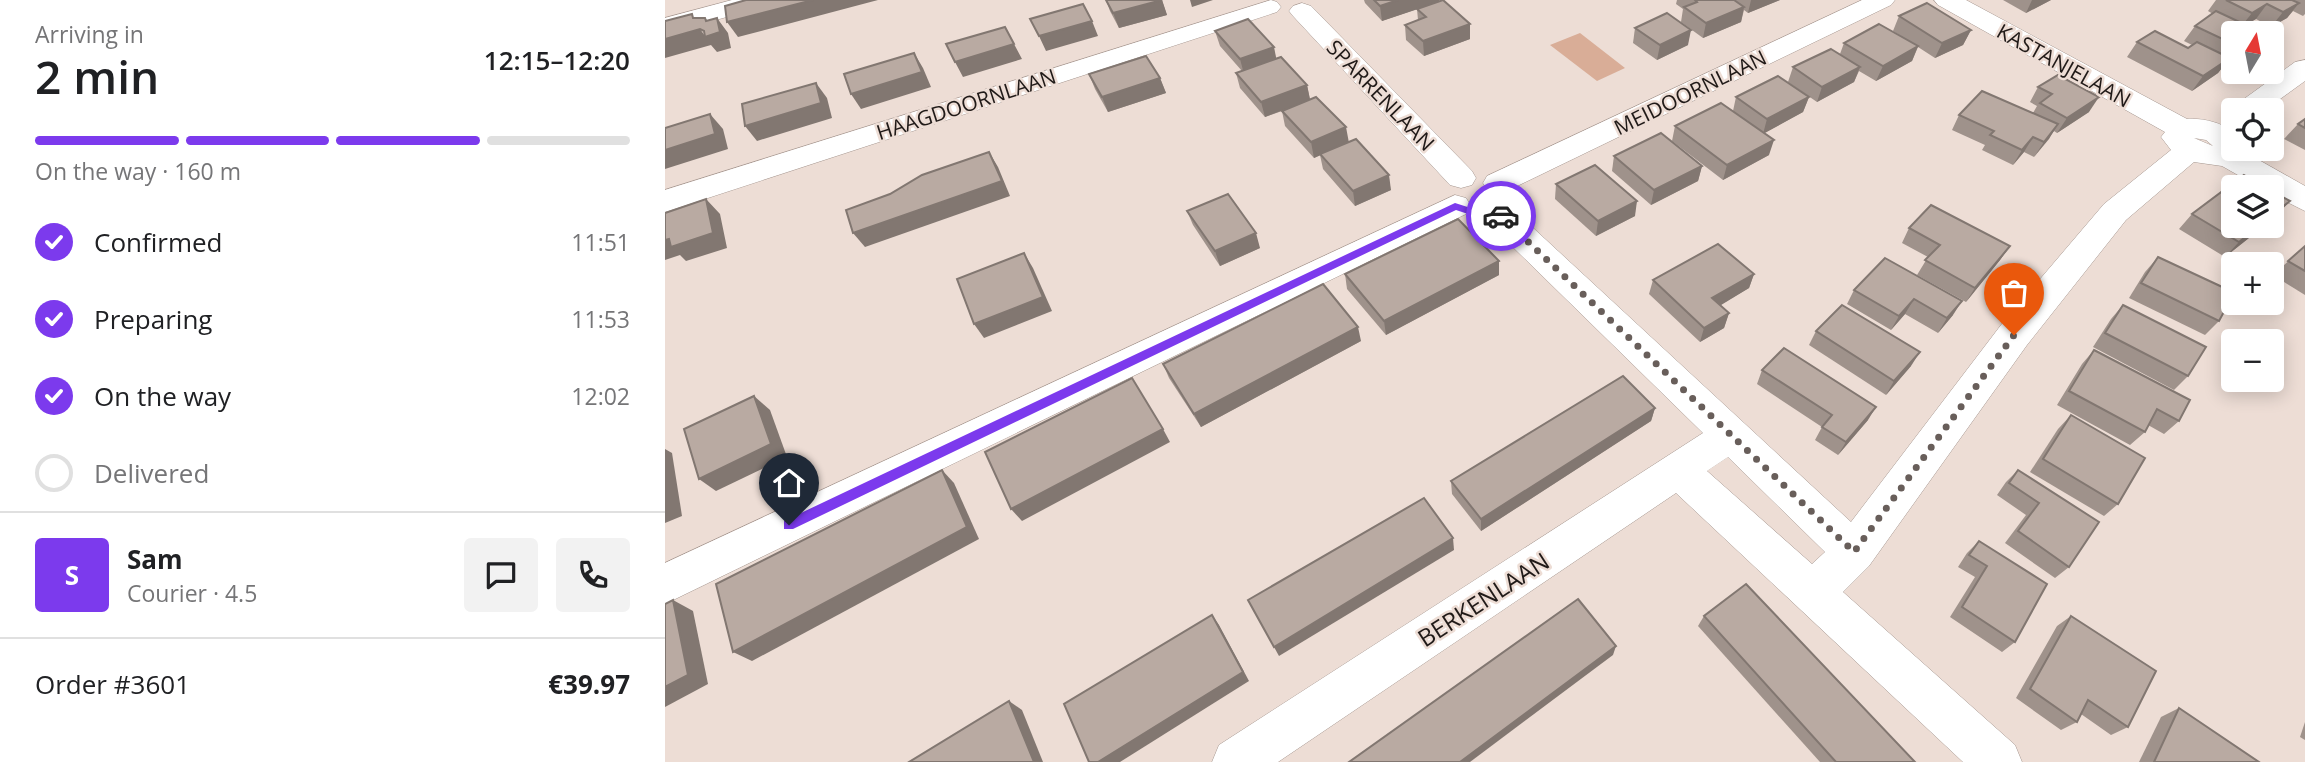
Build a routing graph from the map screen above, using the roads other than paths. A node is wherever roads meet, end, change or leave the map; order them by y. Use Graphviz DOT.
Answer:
graph roads {
  1 [pos="761,0"];
  2 [pos="1882,0"];
  3 [pos="1947,0"];
  4 [pos="1268,3"];
  5 [pos="1307,5"];
  6 [pos="665,26"];
  7 [pos="2305,68"];
  8 [pos="2264,98"];
  9 [pos="2209,138"];
  10 [pos="1458,192"];
  11 [pos="1496,196"];
  12 [pos="2305,200"];
  13 [pos="665,201"];
  14 [pos="1730,436"];
  15 [pos="1679,471"];
  16 [pos="1854,552"];
  17 [pos="665,584"];
  18 [pos="1814,591"];
  19 [pos="1236,762"];
  20 [pos="1998,762"];
  1 -- 6 [label="street"];
  2 -- 11 [label="street, MEIDOORNLAAN"];
  3 -- 9 [label="street, KASTANJELAAN"];
  4 -- 5 [label="street"];
  4 -- 13 [label="street, HAAGDOORNLAAN"];
  5 -- 10 [label="street, SPARRENLAAN"];
  7 -- 8 [label="street"];
  9 -- 12 [label="street, KASTANJELAAN"];
  9 -- 16 [label="street"];
  10 -- 11 [label="street"];
  10 -- 17 [label="street"];
  11 -- 14 [label="street"];
  14 -- 15 [label="street, BERKENLAAN"];
  14 -- 16 [label="street"];
  15 -- 18 [label="street"];
  15 -- 19 [label="street, BERKENLAAN"];
  16 -- 18 [label="street"];
  18 -- 20 [label="street"];
}
